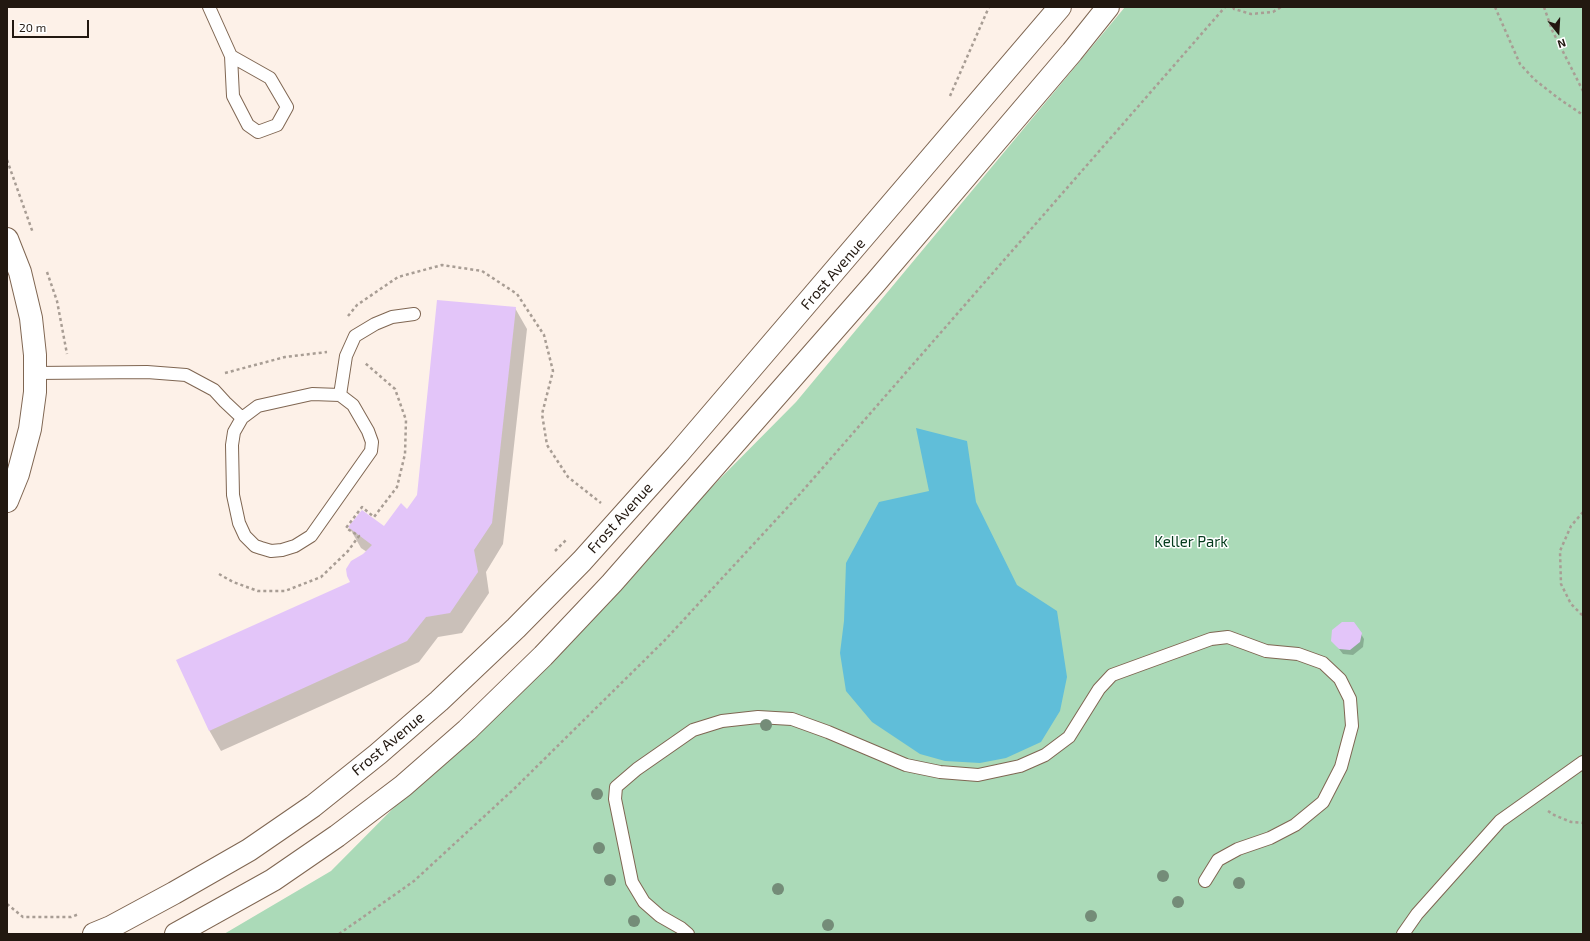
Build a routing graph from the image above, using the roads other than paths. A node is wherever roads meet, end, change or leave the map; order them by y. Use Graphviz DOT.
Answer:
graph roads {
  1 [pos="209,7"];
  2 [pos="1060,7"];
  3 [pos="1108,7"];
  4 [pos="231,56"];
  5 [pos="7,239"];
  6 [pos="414,314"];
  7 [pos="35,373"];
  8 [pos="340,396"];
  9 [pos="242,418"];
  10 [pos="7,501"];
  11 [pos="1583,762"];
  12 [pos="1205,880"];
  13 [pos="94,934"];
  14 [pos="176,934"];
  15 [pos="688,934"];
  16 [pos="1403,934"];
  1 -- 4 [label="lane"];
  2 -- 13 [label="street, Frost Avenue"];
  3 -- 14 [label="street"];
  4 -- 4 [label="lane"];
  5 -- 7 [label="street"];
  6 -- 8 [label="lane"];
  7 -- 9 [label="lane"];
  7 -- 10 [label="street"];
  8 -- 9 [label="lane"];
  8 -- 9 [label="lane"];
  11 -- 16 [label="lane"];
  12 -- 15 [label="lane"];
}
